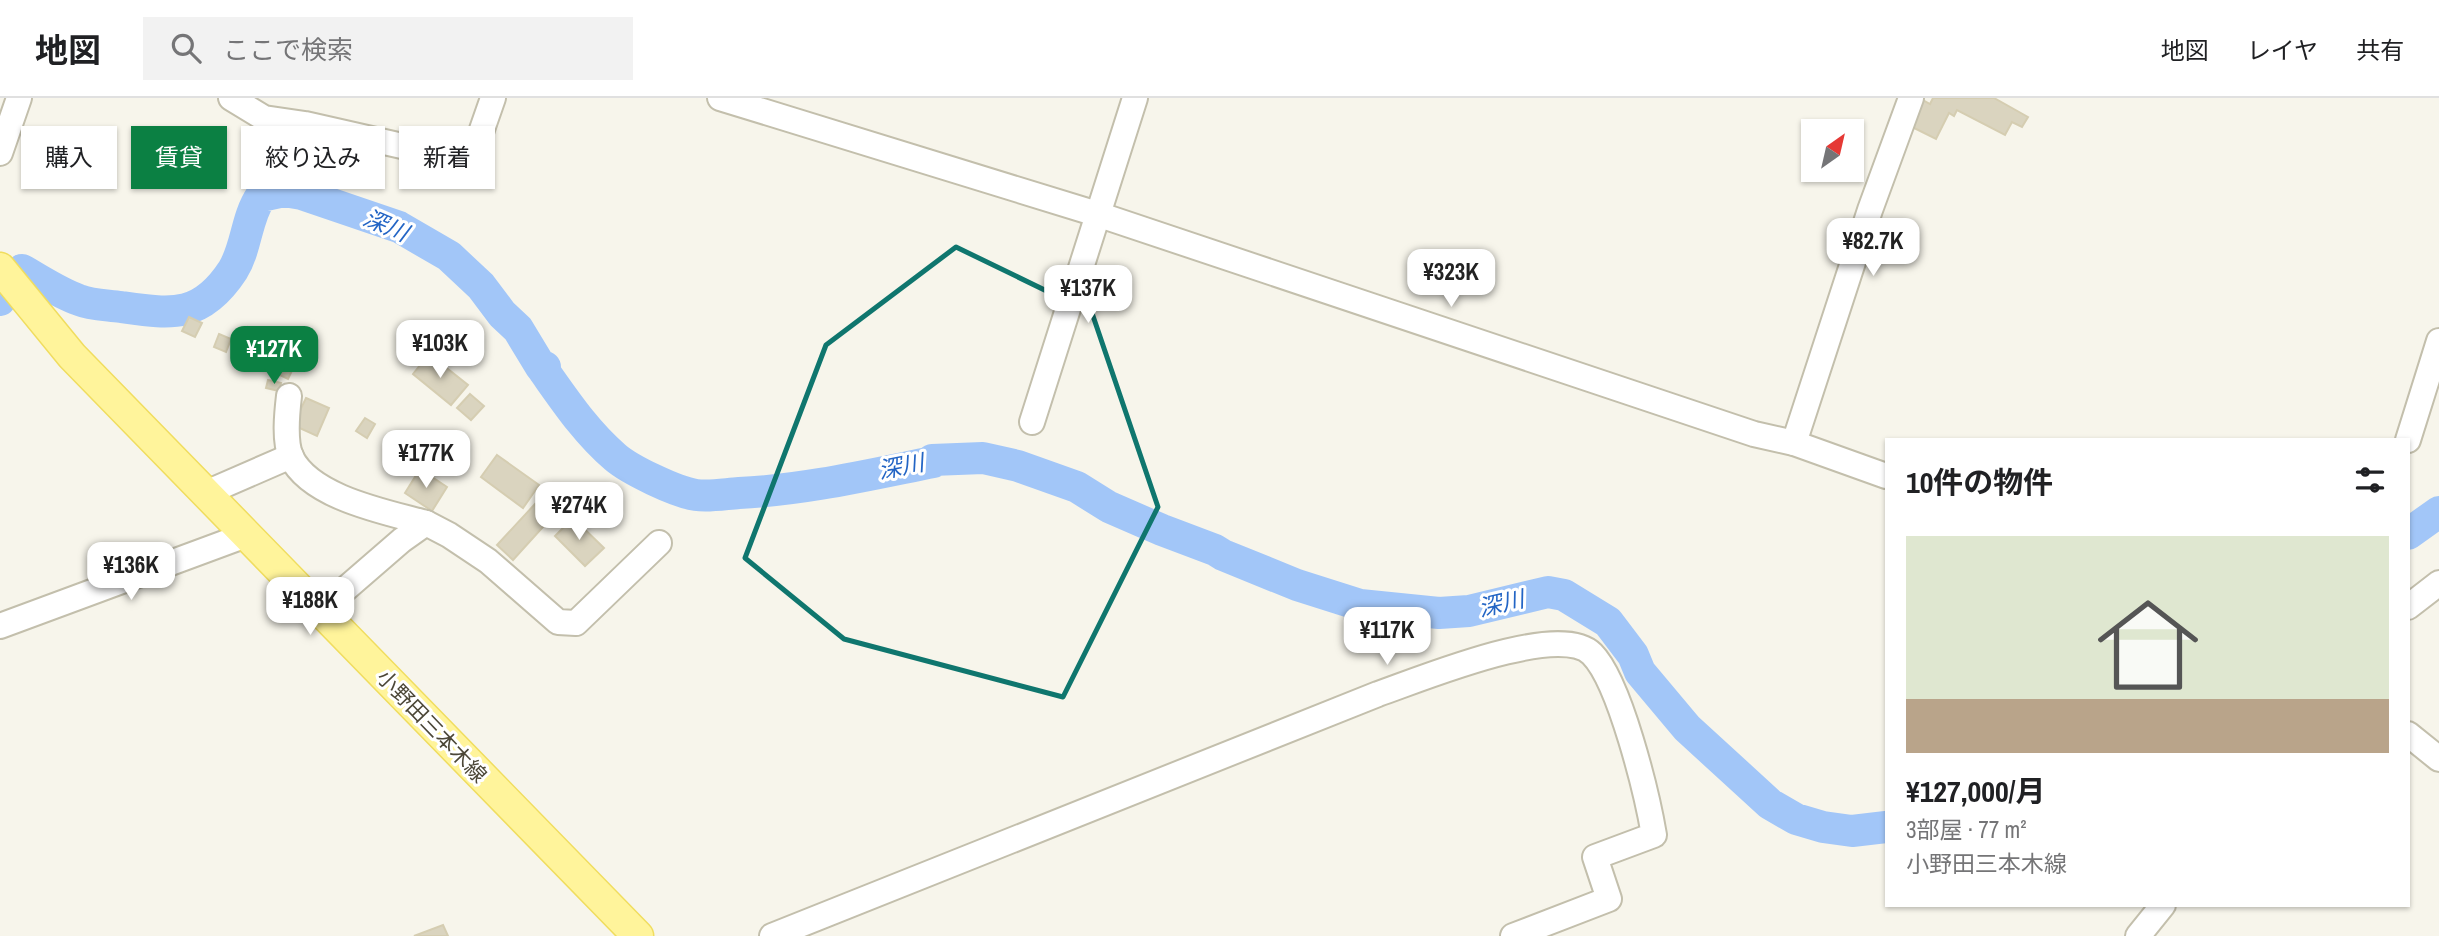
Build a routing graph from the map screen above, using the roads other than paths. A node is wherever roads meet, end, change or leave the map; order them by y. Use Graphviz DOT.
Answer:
graph roads {
  1 [pos="19,98"];
  2 [pos="231,98"];
  3 [pos="493,98"];
  4 [pos="720,98"];
  5 [pos="1135,98"];
  6 [pos="1911,98"];
  7 [pos="0,153"];
  8 [pos="1097,214"];
  9 [pos="0,268"];
  10 [pos="2439,341"];
  11 [pos="289,396"];
  12 [pos="1032,422"];
  13 [pos="2409,438"];
  14 [pos="1794,443"];
  15 [pos="291,456"];
  16 [pos="1885,476"];
  17 [pos="206,493"];
  18 [pos="426,523"];
  19 [pos="246,535"];
  20 [pos="659,543"];
  21 [pos="2439,583"];
  22 [pos="2410,605"];
  23 [pos="320,611"];
  24 [pos="0,626"];
  25 [pos="2410,736"];
  26 [pos="2439,759"];
  27 [pos="2161,907"];
  28 [pos="638,936"];
  29 [pos="772,936"];
  30 [pos="1514,936"];
  31 [pos="2138,936"];
  1 -- 7 [label="street"];
  2 -- 3 [label="street"];
  4 -- 8 [label="street"];
  5 -- 8 [label="street"];
  6 -- 14 [label="street"];
  8 -- 12 [label="street"];
  8 -- 14 [label="street"];
  9 -- 17 [label="main road, 小野田三本木線"];
  10 -- 13 [label="street"];
  11 -- 15 [label="street"];
  14 -- 16 [label="street"];
  15 -- 17 [label="street"];
  15 -- 18 [label="street"];
  17 -- 19 [label="main road, 小野田三本木線"];
  18 -- 20 [label="street"];
  18 -- 23 [label="street"];
  19 -- 23 [label="main road, 小野田三本木線"];
  19 -- 24 [label="street"];
  21 -- 22 [label="street"];
  23 -- 28 [label="main road, 小野田三本木線"];
  25 -- 26 [label="street"];
  27 -- 31 [label="street"];
  29 -- 30 [label="street"];
}
